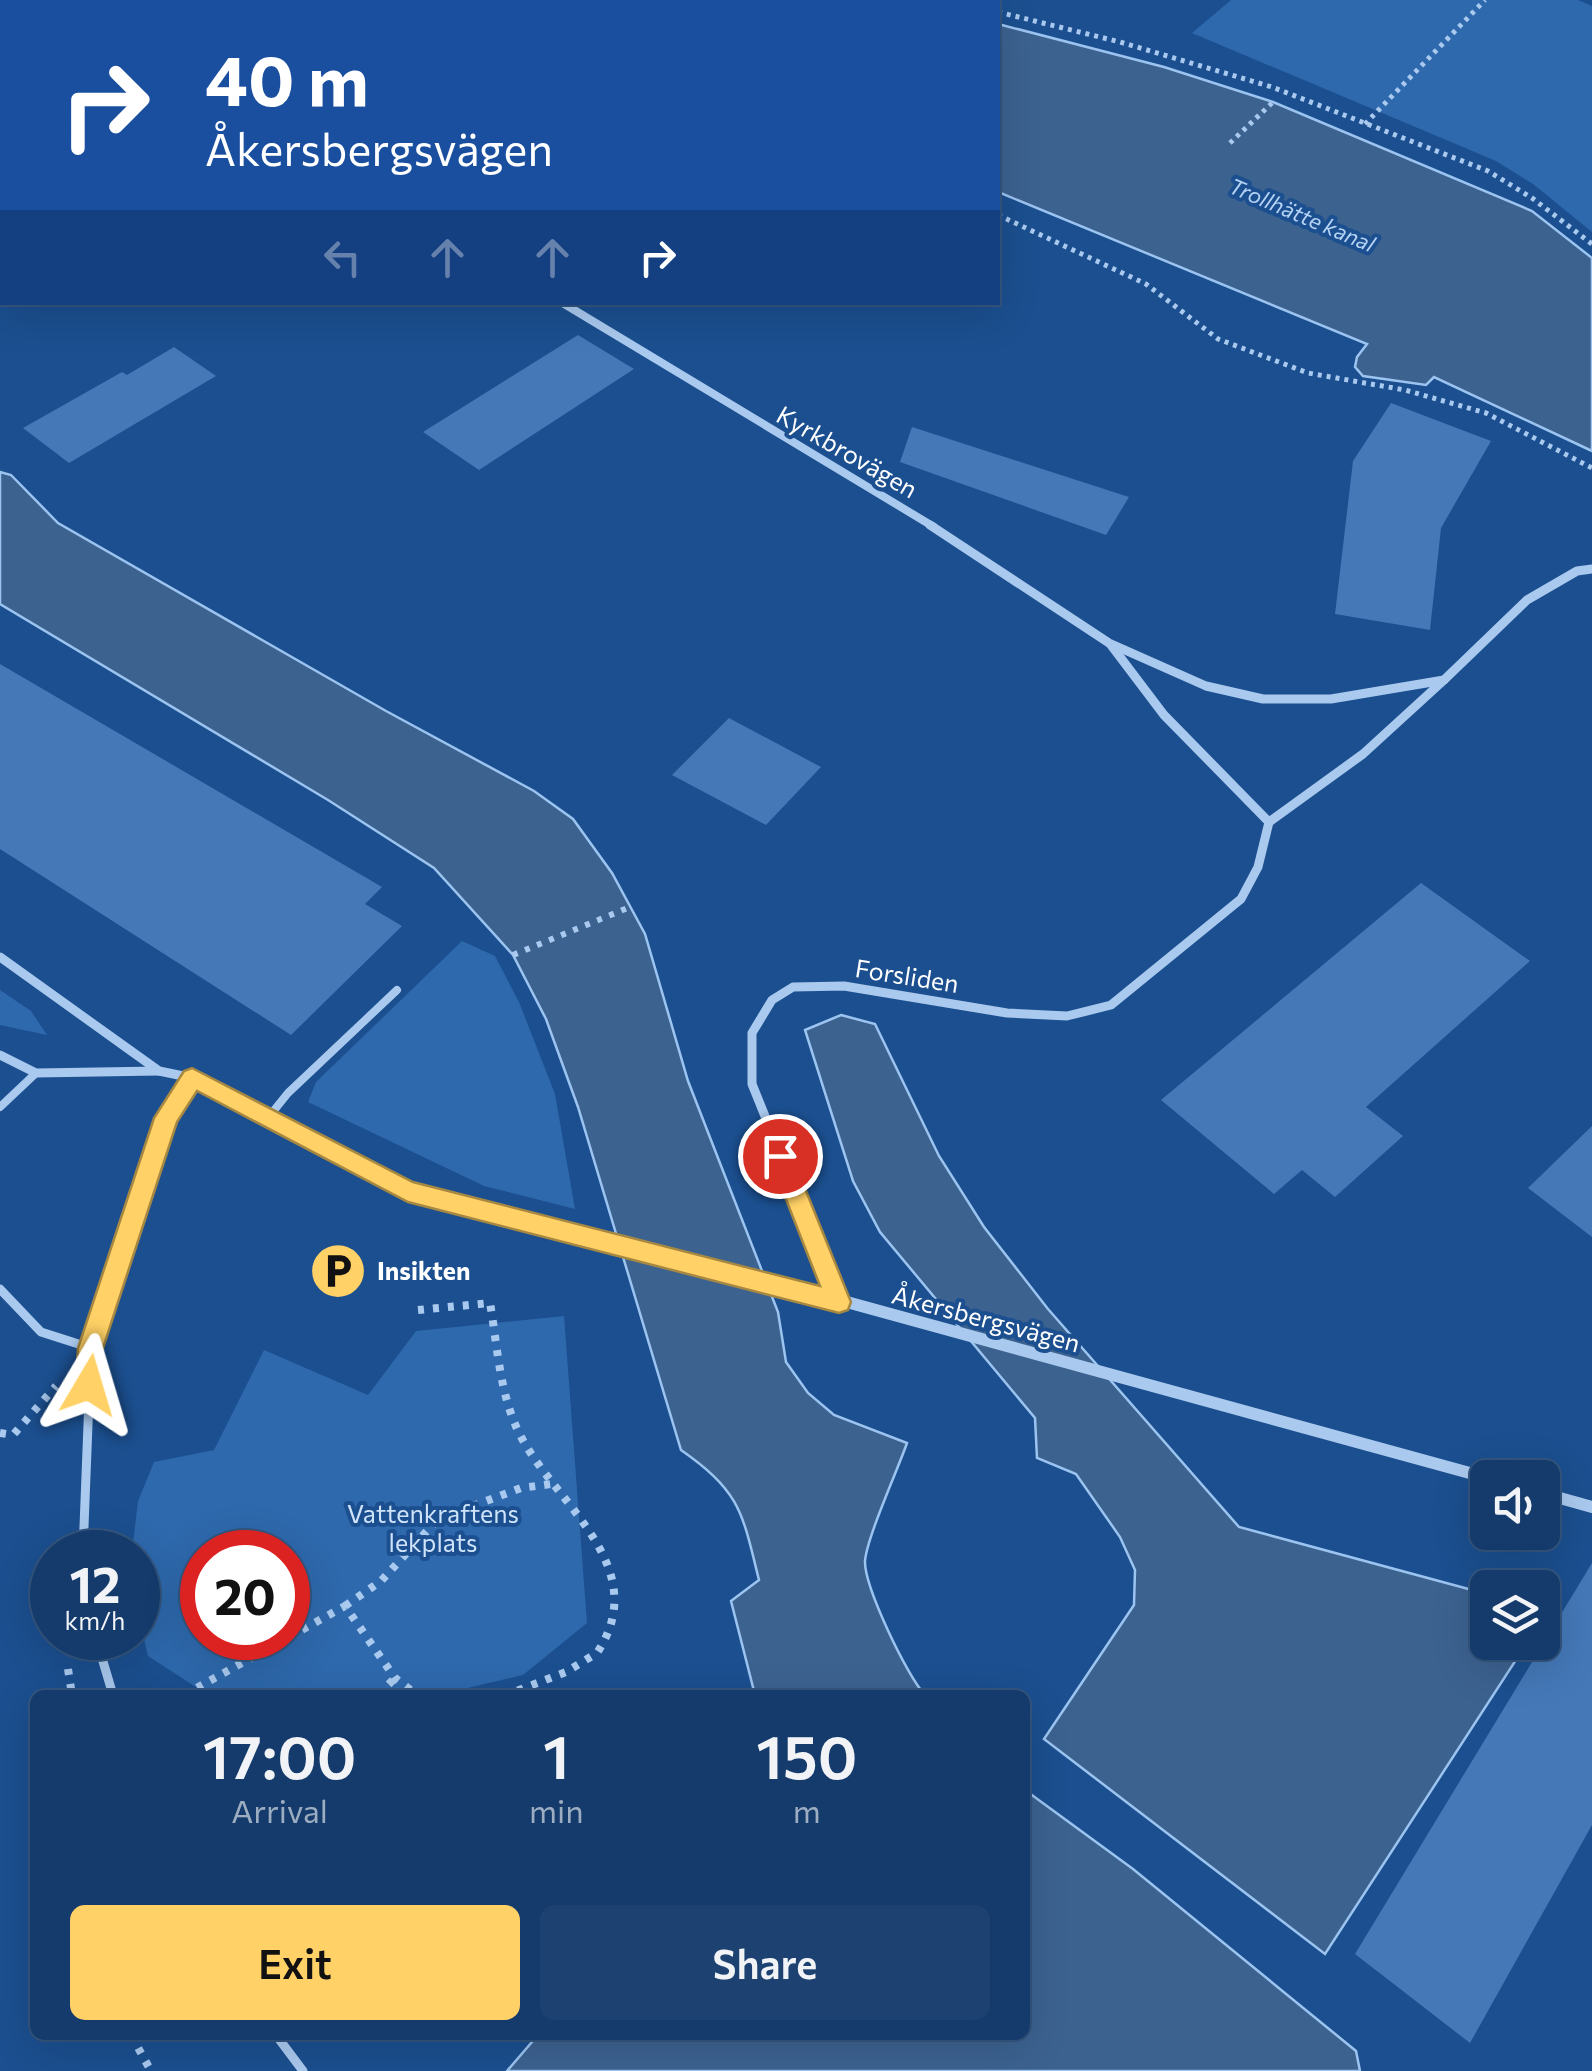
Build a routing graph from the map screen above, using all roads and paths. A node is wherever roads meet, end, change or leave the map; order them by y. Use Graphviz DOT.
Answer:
graph roads {
  1 [pos="1485,0"];
  2 [pos="1000,12"];
  3 [pos="1273,102"];
  4 [pos="1365,124"];
  5 [pos="1230,143"];
  6 [pos="1000,216"];
  7 [pos="1592,244"];
  8 [pos="566,305"];
  9 [pos="1592,468"];
  10 [pos="1592,569"];
  11 [pos="1109,643"];
  12 [pos="1444,680"];
  13 [pos="1268,822"];
  14 [pos="630,907"];
  15 [pos="513,955"];
  16 [pos="0,957"];
  17 [pos="397,990"];
  18 [pos="0,1055"];
  19 [pos="159,1070"];
  20 [pos="36,1072"];
  21 [pos="192,1078"];
  22 [pos="0,1107"];
  23 [pos="267,1119"];
  24 [pos="0,1290"];
  25 [pos="839,1302"];
  26 [pos="418,1310"];
  27 [pos="90,1348"];
  28 [pos="0,1433"];
  29 [pos="1470,1473"];
  30 [pos="552,1484"];
  31 [pos="1560,1498"];
  32 [pos="1592,1508"];
  33 [pos="84,1530"];
  34 [pos="346,1606"];
  35 [pos="103,1660"];
  36 [pos="394,1678"];
  37 [pos="112,1690"];
  38 [pos="193,1690"];
  39 [pos="383,1690"];
  40 [pos="410,1690"];
  41 [pos="519,1690"];
  42 [pos="134,2040"];
  43 [pos="280,2040"];
  44 [pos="151,2071"];
  45 [pos="302,2071"];
  1 -- 4 [label="path"];
  2 -- 4 [label="path"];
  3 -- 5 [label="path"];
  4 -- 7 [label="path"];
  6 -- 9 [label="path"];
  8 -- 11 [label="street, Kyrkbrovägen"];
  10 -- 12 [label="street"];
  11 -- 12 [label="street, Kyrkbrovägen"];
  11 -- 13 [label="street, Kyrkbrovägen"];
  12 -- 13 [label="street"];
  13 -- 25 [label="street, Forsliden"];
  14 -- 15 [label="path"];
  16 -- 19 [label="street, Åkersbergsvägen"];
  17 -- 23 [label="lane"];
  18 -- 20 [label="street"];
  19 -- 20 [label="street"];
  19 -- 21 [label="street, Åkersbergsvägen"];
  20 -- 22 [label="lane"];
  21 -- 23 [label="street, Åkersbergsvägen"];
  21 -- 27 [label="lane"];
  23 -- 25 [label="street, Åkersbergsvägen"];
  24 -- 27 [label="lane"];
  25 -- 29 [label="street, Åkersbergsvägen"];
  26 -- 30 [label="path"];
  27 -- 28 [label="path"];
  27 -- 33 [label="lane"];
  30 -- 34 [label="path"];
  30 -- 41 [label="path"];
  31 -- 32 [label="street"];
  34 -- 36 [label="path"];
  34 -- 38 [label="path"];
  35 -- 37 [label="lane"];
  36 -- 39 [label="path"];
  36 -- 40 [label="path"];
  42 -- 44 [label="path"];
  43 -- 45 [label="lane"];
}
